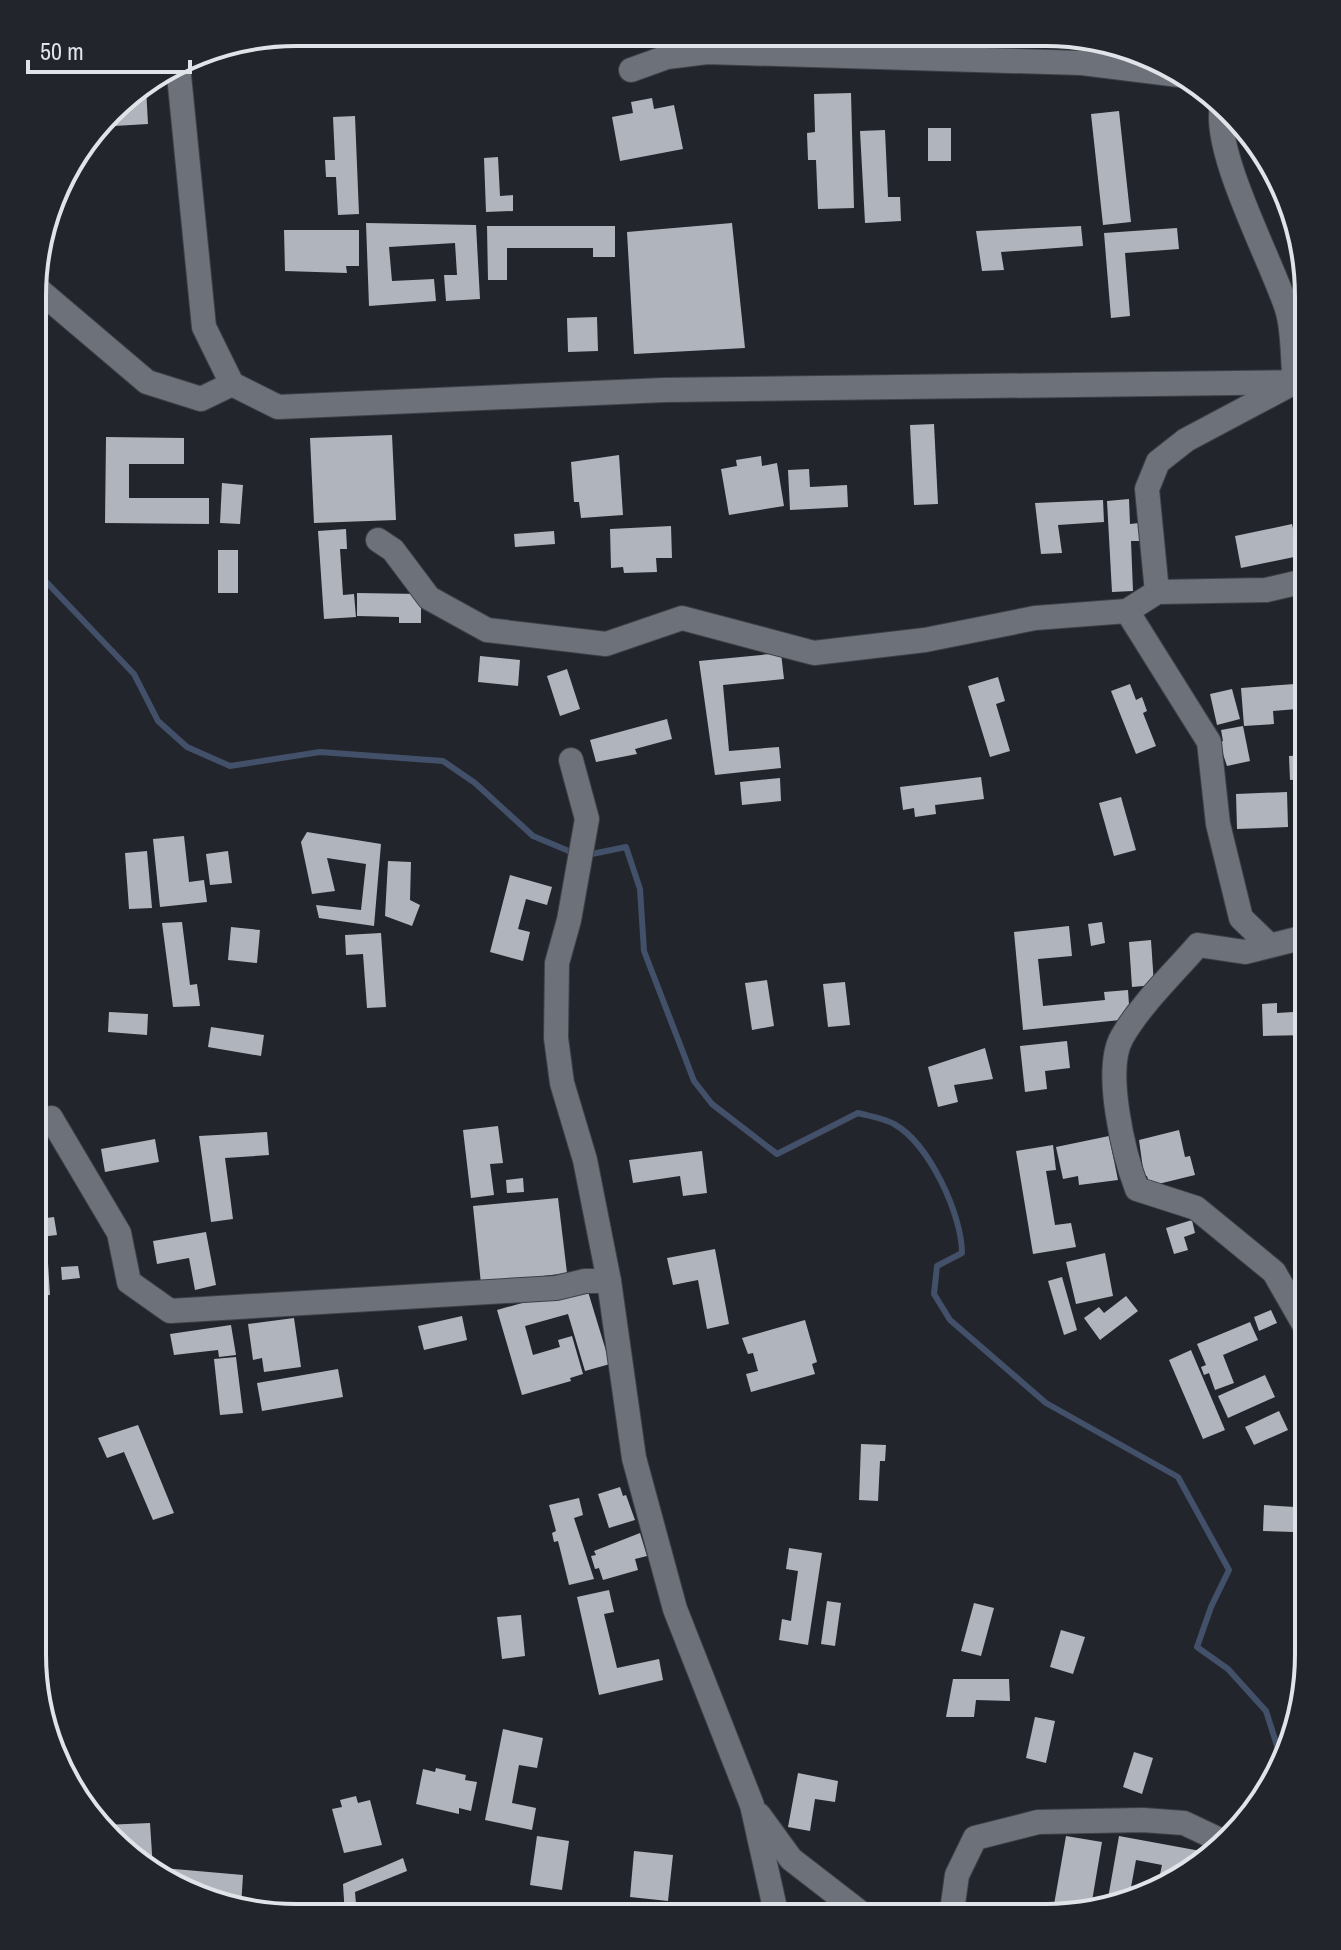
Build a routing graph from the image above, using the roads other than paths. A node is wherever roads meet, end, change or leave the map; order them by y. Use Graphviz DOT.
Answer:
graph roads {
  1 [pos="631,70"];
  2 [pos="1156,72"];
  3 [pos="179,75"];
  4 [pos="1223,121"];
  5 [pos="46,296"];
  6 [pos="1295,310"];
  7 [pos="1295,382"];
  8 [pos="232,384"];
  9 [pos="1295,386"];
  10 [pos="378,540"];
  11 [pos="1295,583"];
  12 [pos="1157,592"];
  13 [pos="1127,611"];
  14 [pos="571,760"];
  15 [pos="1295,939"];
  16 [pos="1268,944"];
  17 [pos="46,1119"];
  18 [pos="609,1281"];
  19 [pos="1294,1307"];
  20 [pos="752,1805"];
  21 [pos="1215,1837"];
  22 [pos="774,1904"];
  23 [pos="849,1904"];
  24 [pos="953,1904"];
  1 -- 2 [label="street"];
  3 -- 8 [label="street"];
  4 -- 6 [label="street"];
  5 -- 8 [label="street"];
  7 -- 8 [label="street"];
  9 -- 12 [label="street"];
  10 -- 13 [label="street"];
  11 -- 12 [label="street"];
  12 -- 13 [label="street"];
  13 -- 16 [label="street"];
  14 -- 18 [label="street"];
  15 -- 16 [label="street"];
  16 -- 19 [label="street"];
  17 -- 18 [label="street"];
  18 -- 20 [label="street"];
  20 -- 22 [label="street"];
  20 -- 23 [label="street"];
  21 -- 24 [label="street"];
}
